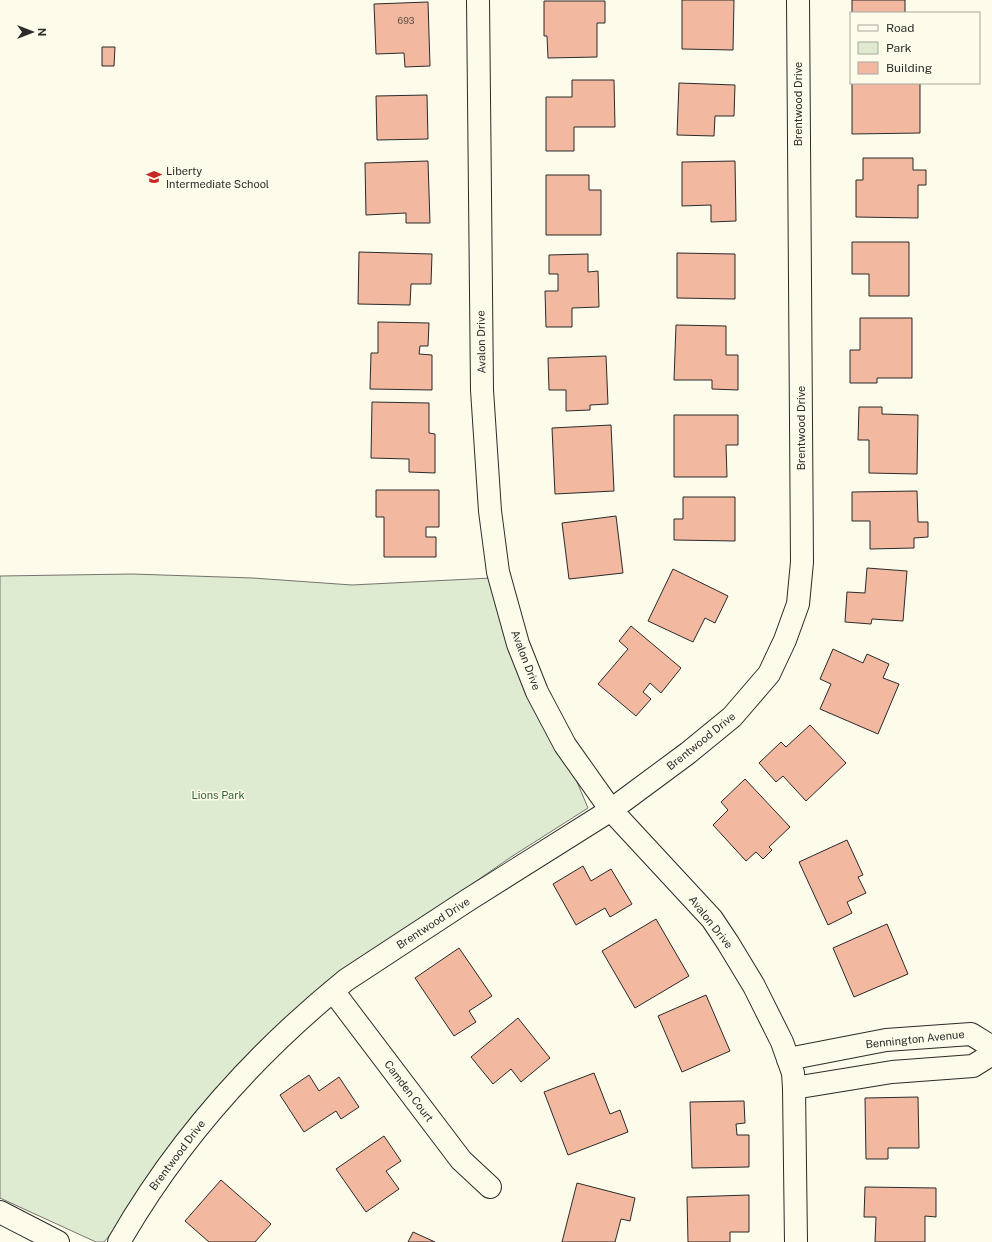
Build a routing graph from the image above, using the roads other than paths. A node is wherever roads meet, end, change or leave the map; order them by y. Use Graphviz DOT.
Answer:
graph roads {
  1 [pos="478,0"];
  2 [pos="798,0"];
  3 [pos="611,810"];
  4 [pos="333,991"];
  5 [pos="992,1046"];
  6 [pos="992,1054"];
  7 [pos="788,1059"];
  8 [pos="794,1088"];
  9 [pos="490,1187"];
  10 [pos="0,1212"];
  11 [pos="58,1242"];
  12 [pos="119,1242"];
  13 [pos="796,1242"];
  1 -- 3 [label="street, Avalon Drive"];
  2 -- 3 [label="street, Brentwood Drive"];
  3 -- 4 [label="street, Brentwood Drive"];
  3 -- 7 [label="street, Avalon Drive"];
  4 -- 9 [label="street, Camden Court"];
  4 -- 12 [label="street, Brentwood Drive"];
  5 -- 7 [label="street, Bennington Avenue"];
  6 -- 8 [label="street"];
  7 -- 8 [label="street, Avalon Drive"];
  8 -- 13 [label="street, Avalon Drive"];
  10 -- 11 [label="street"];
}
